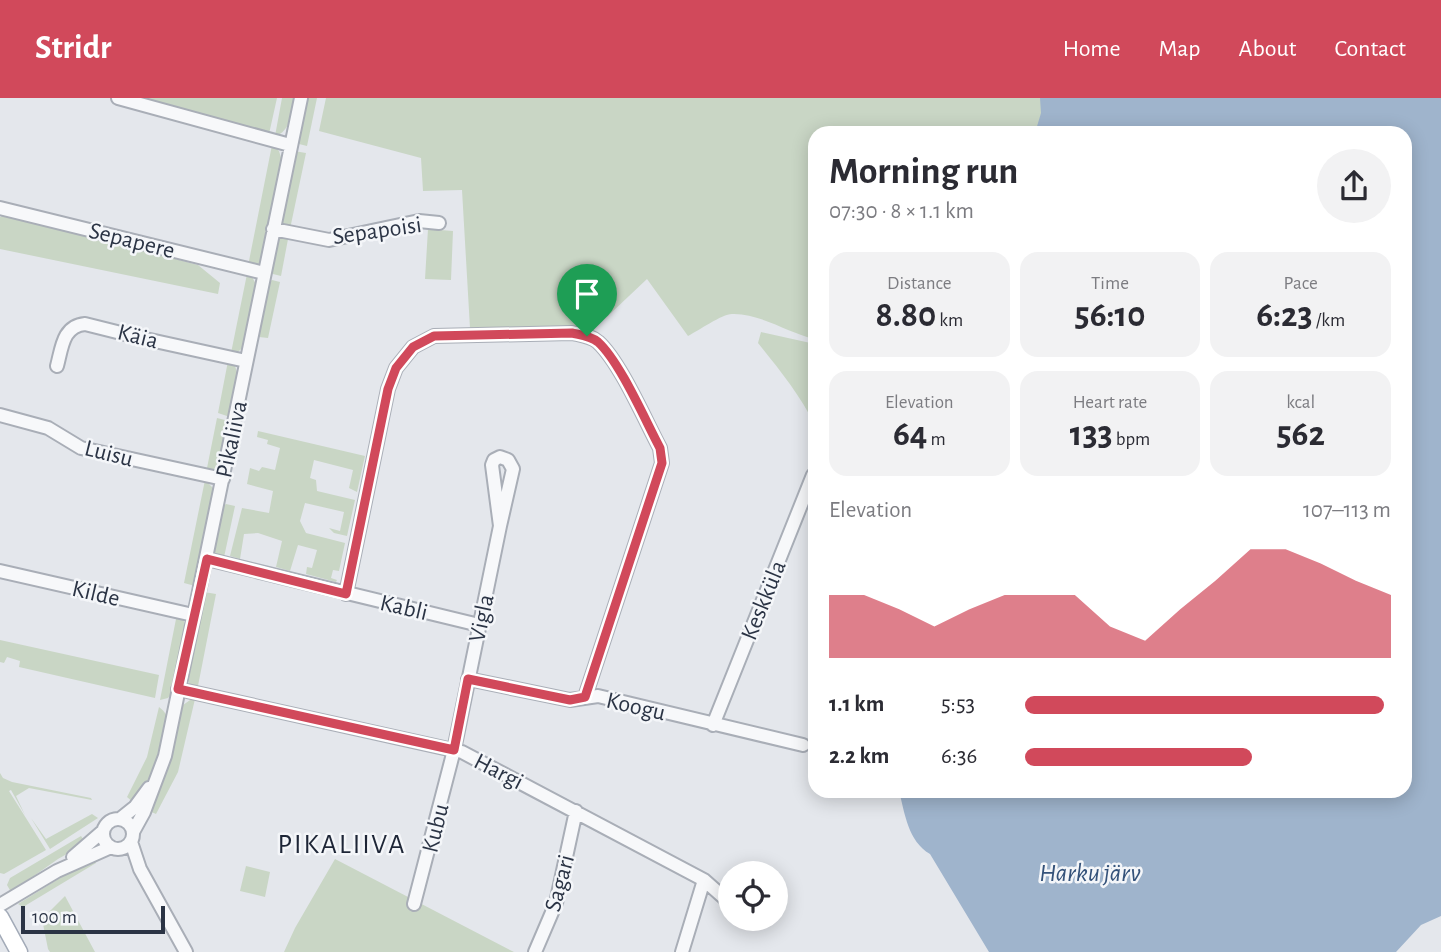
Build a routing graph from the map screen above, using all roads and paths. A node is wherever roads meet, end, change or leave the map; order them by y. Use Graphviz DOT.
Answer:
graph roads {
  1 [pos="118,98"];
  2 [pos="301,98"];
  3 [pos="290,145"];
  4 [pos="0,208"];
  5 [pos="439,223"];
  6 [pos="273,229"];
  7 [pos="264,273"];
  8 [pos="246,360"];
  9 [pos="57,366"];
  10 [pos="0,415"];
  11 [pos="223,479"];
  12 [pos="808,487"];
  13 [pos="500,526"];
  14 [pos="207,559"];
  15 [pos="0,571"];
  16 [pos="346,594"];
  17 [pos="193,615"];
  18 [pos="479,625"];
  19 [pos="468,679"];
  20 [pos="178,689"];
  21 [pos="585,697"];
  22 [pos="713,724"];
  23 [pos="803,745"];
  24 [pos="454,750"];
  25 [pos="156,779"];
  26 [pos="576,811"];
  27 [pos="120,819"];
  28 [pos="103,831"];
  29 [pos="132,837"];
  30 [pos="115,848"];
  31 [pos="140,869"];
  32 [pos="57,872"];
  33 [pos="704,880"];
  34 [pos="716,889"];
  35 [pos="0,905"];
  36 [pos="414,905"];
  37 [pos="0,917"];
  38 [pos="19,952"];
  39 [pos="186,952"];
  40 [pos="534,952"];
  41 [pos="682,952"];
  1 -- 3 [label="street"];
  2 -- 3 [label="street, Pikaliiva"];
  3 -- 6 [label="street, Pikaliiva"];
  4 -- 7 [label="street, Sepapere"];
  5 -- 6 [label="street, Sepapoisi"];
  6 -- 7 [label="street, Pikaliiva"];
  7 -- 8 [label="street, Pikaliiva"];
  8 -- 9 [label="street, Käia"];
  8 -- 11 [label="street, Pikaliiva"];
  10 -- 11 [label="street, Luisu"];
  11 -- 14 [label="street, Pikaliiva"];
  12 -- 22 [label="street, Keskküla"];
  13 -- 18 [label="street, Vigla"];
  14 -- 16 [label="street, Kabli"];
  14 -- 17 [label="street, Pikaliiva"];
  15 -- 17 [label="street, Kilde"];
  16 -- 18 [label="street, Kabli"];
  16 -- 21 [label="street"];
  17 -- 20 [label="street, Pikaliiva"];
  18 -- 19 [label="street, Vigla"];
  19 -- 21 [label="street, Koogu"];
  19 -- 24 [label="street, Vigla"];
  20 -- 24 [label="street, Hargi"];
  20 -- 25 [label="street, Pikaliiva"];
  21 -- 22 [label="street, Koogu"];
  22 -- 23 [label="street, Koogu"];
  24 -- 26 [label="street, Hargi"];
  24 -- 36 [label="street, Kubu"];
  25 -- 27 [label="street, Pikaliiva"];
  25 -- 29 [label="street, Pikaliiva"];
  26 -- 33 [label="street, Hargi"];
  26 -- 40 [label="street, Sagari"];
  27 -- 28 [label="street, Pikaliiva"];
  27 -- 29 [label="street"];
  28 -- 30 [label="street"];
  28 -- 32 [label="street, Pikaliiva"];
  29 -- 30 [label="street, Pikaliiva"];
  29 -- 31 [label="street"];
  30 -- 31 [label="street"];
  30 -- 32 [label="street, Pikaliiva"];
  31 -- 39 [label="street"];
  32 -- 35 [label="street, Pikaliiva"];
  33 -- 34 [label="street, Hargi"];
  33 -- 41 [label="street"];
  37 -- 38 [label="main road"];
}
